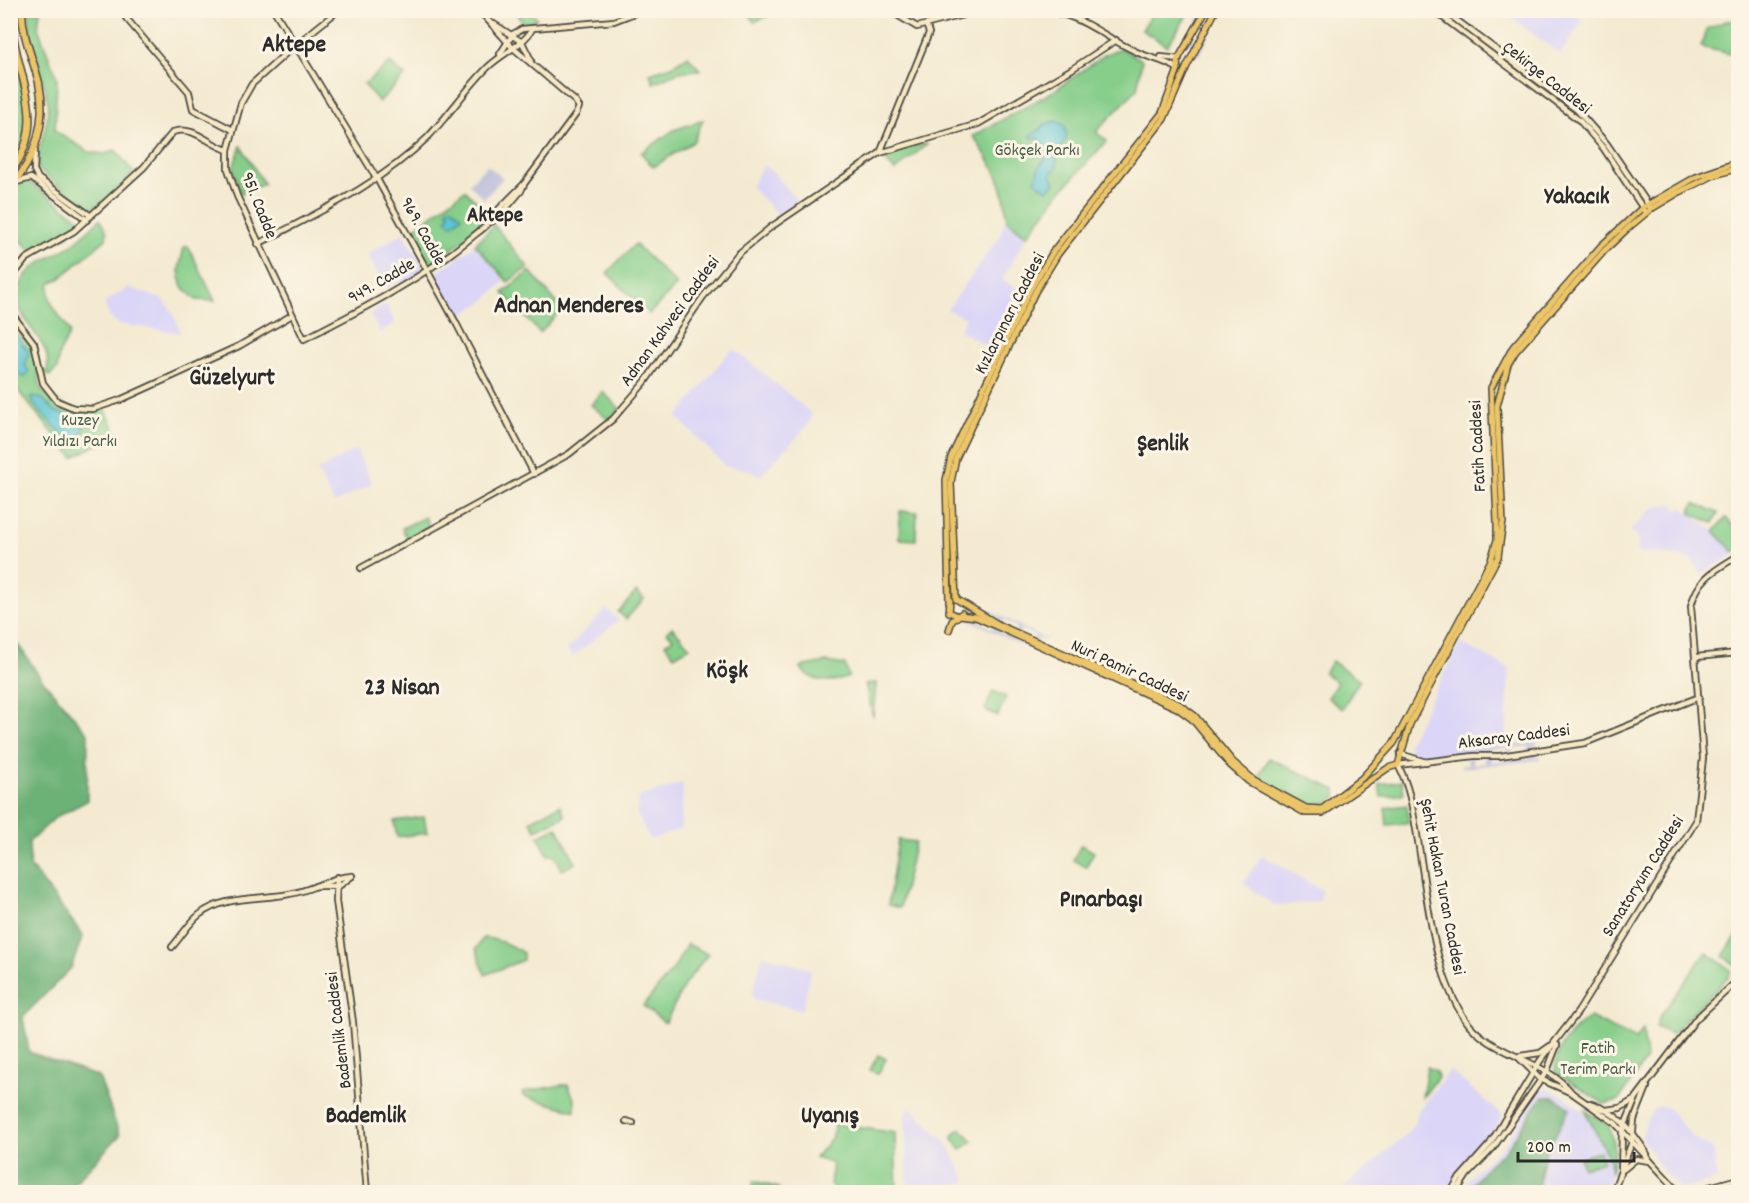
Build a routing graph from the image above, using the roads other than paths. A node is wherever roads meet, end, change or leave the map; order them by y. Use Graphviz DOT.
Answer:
graph roads {
  1 [pos="12,10"];
  2 [pos="22,10"];
  3 [pos="135,10"];
  4 [pos="274,10"];
  5 [pos="339,10"];
  6 [pos="479,10"];
  7 [pos="642,10"];
  8 [pos="889,10"];
  9 [pos="999,10"];
  10 [pos="1033,10"];
  11 [pos="1206,10"];
  12 [pos="1216,10"];
  13 [pos="1433,10"];
  14 [pos="1443,10"];
  15 [pos="489,21"];
  16 [pos="927,27"];
  17 [pos="532,29"];
  18 [pos="513,34"];
  19 [pos="1116,40"];
  20 [pos="507,41"];
  21 [pos="522,42"];
  22 [pos="294,46"];
  23 [pos="512,47"];
  24 [pos="498,57"];
  25 [pos="1179,59"];
  26 [pos="532,64"];
  27 [pos="1187,66"];
  28 [pos="1178,69"];
  29 [pos="233,130"];
  30 [pos="35,150"];
  31 [pos="228,150"];
  32 [pos="880,153"];
  33 [pos="1738,162"];
  34 [pos="1738,168"];
  35 [pos="10,172"];
  36 [pos="376,179"];
  37 [pos="13,186"];
  38 [pos="1647,208"];
  39 [pos="89,218"];
  40 [pos="258,244"];
  41 [pos="10,259"];
  42 [pos="20,266"];
  43 [pos="428,271"];
  44 [pos="10,289"];
  45 [pos="10,301"];
  46 [pos="292,315"];
  47 [pos="304,339"];
  48 [pos="534,474"];
  49 [pos="1738,556"];
  50 [pos="361,568"];
  51 [pos="956,599"];
  52 [pos="949,602"];
  53 [pos="964,606"];
  54 [pos="949,612"];
  55 [pos="959,615"];
  56 [pos="1738,653"];
  57 [pos="1696,657"];
  58 [pos="1699,697"];
  59 [pos="1389,749"];
  60 [pos="1400,754"];
  61 [pos="1381,759"];
  62 [pos="1431,763"];
  63 [pos="1398,765"];
  64 [pos="1388,768"];
  65 [pos="1246,777"];
  66 [pos="338,877"];
  67 [pos="328,879"];
  68 [pos="315,886"];
  69 [pos="339,886"];
  70 [pos="330,888"];
  71 [pos="336,901"];
  72 [pos="172,947"];
  73 [pos="1738,980"];
  74 [pos="1559,1039"];
  75 [pos="1517,1056"];
  76 [pos="1539,1065"];
  77 [pos="1547,1071"];
  78 [pos="1533,1073"];
  79 [pos="1540,1079"];
  80 [pos="1648,1083"];
  81 [pos="1572,1093"];
  82 [pos="1636,1098"];
  83 [pos="1587,1102"];
  84 [pos="1601,1108"];
  85 [pos="626,1121"];
  86 [pos="633,1122"];
  87 [pos="1624,1123"];
  88 [pos="1622,1132"];
  89 [pos="1635,1133"];
  90 [pos="1632,1142"];
  91 [pos="1652,1162"];
  92 [pos="1621,1173"];
  93 [pos="1738,1179"];
  94 [pos="367,1192"];
  95 [pos="1453,1192"];
  96 [pos="1613,1192"];
  97 [pos="1678,1192"];
  98 [pos="1691,1192"];
  1 -- 35 [label="highway"];
  2 -- 30 [label="highway"];
  3 -- 29 [label="street"];
  4 -- 22 [label="street, 969. Cadde"];
  5 -- 22 [label="street, 951. Cadde"];
  6 -- 15 [label="street"];
  7 -- 17 [label="street"];
  8 -- 16 [label="street"];
  9 -- 16 [label="street"];
  10 -- 19 [label="street"];
  11 -- 25 [label="main road"];
  12 -- 27 [label="main road, Kızlarpınarı Caddesi"];
  13 -- 38 [label="street, Çekirge Caddesi"];
  14 -- 38 [label="street, Çekirge Caddesi"];
  15 -- 18 [label="street"];
  15 -- 20 [label="street"];
  16 -- 32 [label="street"];
  17 -- 18 [label="street"];
  17 -- 21 [label="street"];
  18 -- 20 [label="street"];
  18 -- 21 [label="street"];
  19 -- 25 [label="street"];
  19 -- 28 [label="street"];
  19 -- 32 [label="street, Adnan Kahveci Caddesi"];
  20 -- 23 [label="street"];
  20 -- 24 [label="street"];
  21 -- 23 [label="street"];
  21 -- 26 [label="street"];
  22 -- 29 [label="street, 951. Cadde"];
  22 -- 36 [label="street, 969. Cadde"];
  23 -- 24 [label="street"];
  23 -- 26 [label="street"];
  24 -- 36 [label="street"];
  25 -- 27 [label="main road"];
  25 -- 28 [label="main road, Kızlarpınarı Caddesi"];
  26 -- 43 [label="street, 949. Cadde"];
  27 -- 28 [label="main road"];
  27 -- 51 [label="main road, Kızlarpınarı Caddesi"];
  28 -- 52 [label="main road, Kızlarpınarı Caddesi"];
  29 -- 31 [label="street, 951. Cadde"];
  30 -- 37 [label="highway"];
  30 -- 39 [label="street"];
  31 -- 39 [label="street"];
  31 -- 40 [label="street, 951. Cadde"];
  32 -- 48 [label="street, Adnan Kahveci Caddesi"];
  33 -- 38 [label="main road, Fatih Caddesi"];
  34 -- 38 [label="main road, Fatih Caddesi"];
  36 -- 40 [label="street"];
  36 -- 43 [label="street, 969. Cadde"];
  37 -- 39 [label="street"];
  38 -- 59 [label="main road, Fatih Caddesi"];
  38 -- 60 [label="main road, Fatih Caddesi"];
  39 -- 42 [label="street"];
  40 -- 46 [label="street, 951. Cadde"];
  41 -- 42 [label="street"];
  42 -- 44 [label="street"];
  43 -- 47 [label="street, 949. Cadde"];
  43 -- 48 [label="street, 969. Cadde"];
  45 -- 46 [label="street"];
  46 -- 47 [label="street, 951. Cadde"];
  48 -- 50 [label="street, Adnan Kahveci Caddesi"];
  49 -- 57 [label="street, Sanatoryum Caddesi"];
  51 -- 52 [label="main road"];
  51 -- 53 [label="main road, Nuri Pamir Caddesi"];
  52 -- 54 [label="main road, Kızlarpınarı Caddesi"];
  53 -- 55 [label="main road"];
  53 -- 65 [label="main road, Nuri Pamir Caddesi"];
  54 -- 55 [label="main road"];
  54 -- 55 [label="main road"];
  55 -- 65 [label="main road, Nuri Pamir Caddesi"];
  56 -- 57 [label="street"];
  57 -- 58 [label="street, Sanatoryum Caddesi"];
  58 -- 62 [label="street, Aksaray Caddesi"];
  58 -- 74 [label="street, Sanatoryum Caddesi"];
  59 -- 60 [label="main road"];
  59 -- 61 [label="main road"];
  60 -- 62 [label="street"];
  60 -- 63 [label="main road"];
  61 -- 64 [label="main road"];
  61 -- 65 [label="main road, Nuri Pamir Caddesi"];
  62 -- 63 [label="street, Aksaray Caddesi"];
  63 -- 64 [label="main road"];
  63 -- 75 [label="street, Şehit Hakan Turan Caddesi"];
  64 -- 65 [label="main road, Nuri Pamir Caddesi"];
  66 -- 67 [label="street"];
  66 -- 69 [label="street"];
  66 -- 69 [label="street"];
  67 -- 68 [label="street"];
  67 -- 70 [label="street"];
  68 -- 70 [label="street"];
  68 -- 72 [label="street"];
  69 -- 70 [label="street"];
  69 -- 71 [label="street"];
  70 -- 71 [label="street"];
  71 -- 94 [label="street, Bademlik Caddesi"];
  73 -- 80 [label="street"];
  74 -- 75 [label="street"];
  74 -- 76 [label="street, Sanatoryum Caddesi"];
  74 -- 77 [label="street, Sanatoryum Caddesi"];
  75 -- 76 [label="street"];
  75 -- 78 [label="street"];
  76 -- 77 [label="street"];
  76 -- 78 [label="street, Sanatoryum Caddesi"];
  77 -- 79 [label="street, Sanatoryum Caddesi"];
  77 -- 81 [label="street"];
  78 -- 79 [label="street"];
  78 -- 95 [label="street, Sanatoryum Caddesi"];
  79 -- 81 [label="street"];
  79 -- 95 [label="street, Sanatoryum Caddesi"];
  80 -- 82 [label="street"];
  80 -- 89 [label="street"];
  81 -- 83 [label="street"];
  82 -- 84 [label="street"];
  82 -- 87 [label="street"];
  83 -- 84 [label="street"];
  83 -- 88 [label="street"];
  84 -- 87 [label="street"];
  85 -- 86 [label="street"];
  87 -- 88 [label="street"];
  87 -- 89 [label="street"];
  88 -- 90 [label="street"];
  88 -- 92 [label="street"];
  89 -- 90 [label="street"];
  89 -- 91 [label="street"];
  90 -- 91 [label="street"];
  90 -- 92 [label="street"];
  91 -- 92 [label="street"];
  91 -- 97 [label="street"];
  92 -- 96 [label="street"];
  93 -- 98 [label="street"];
}
